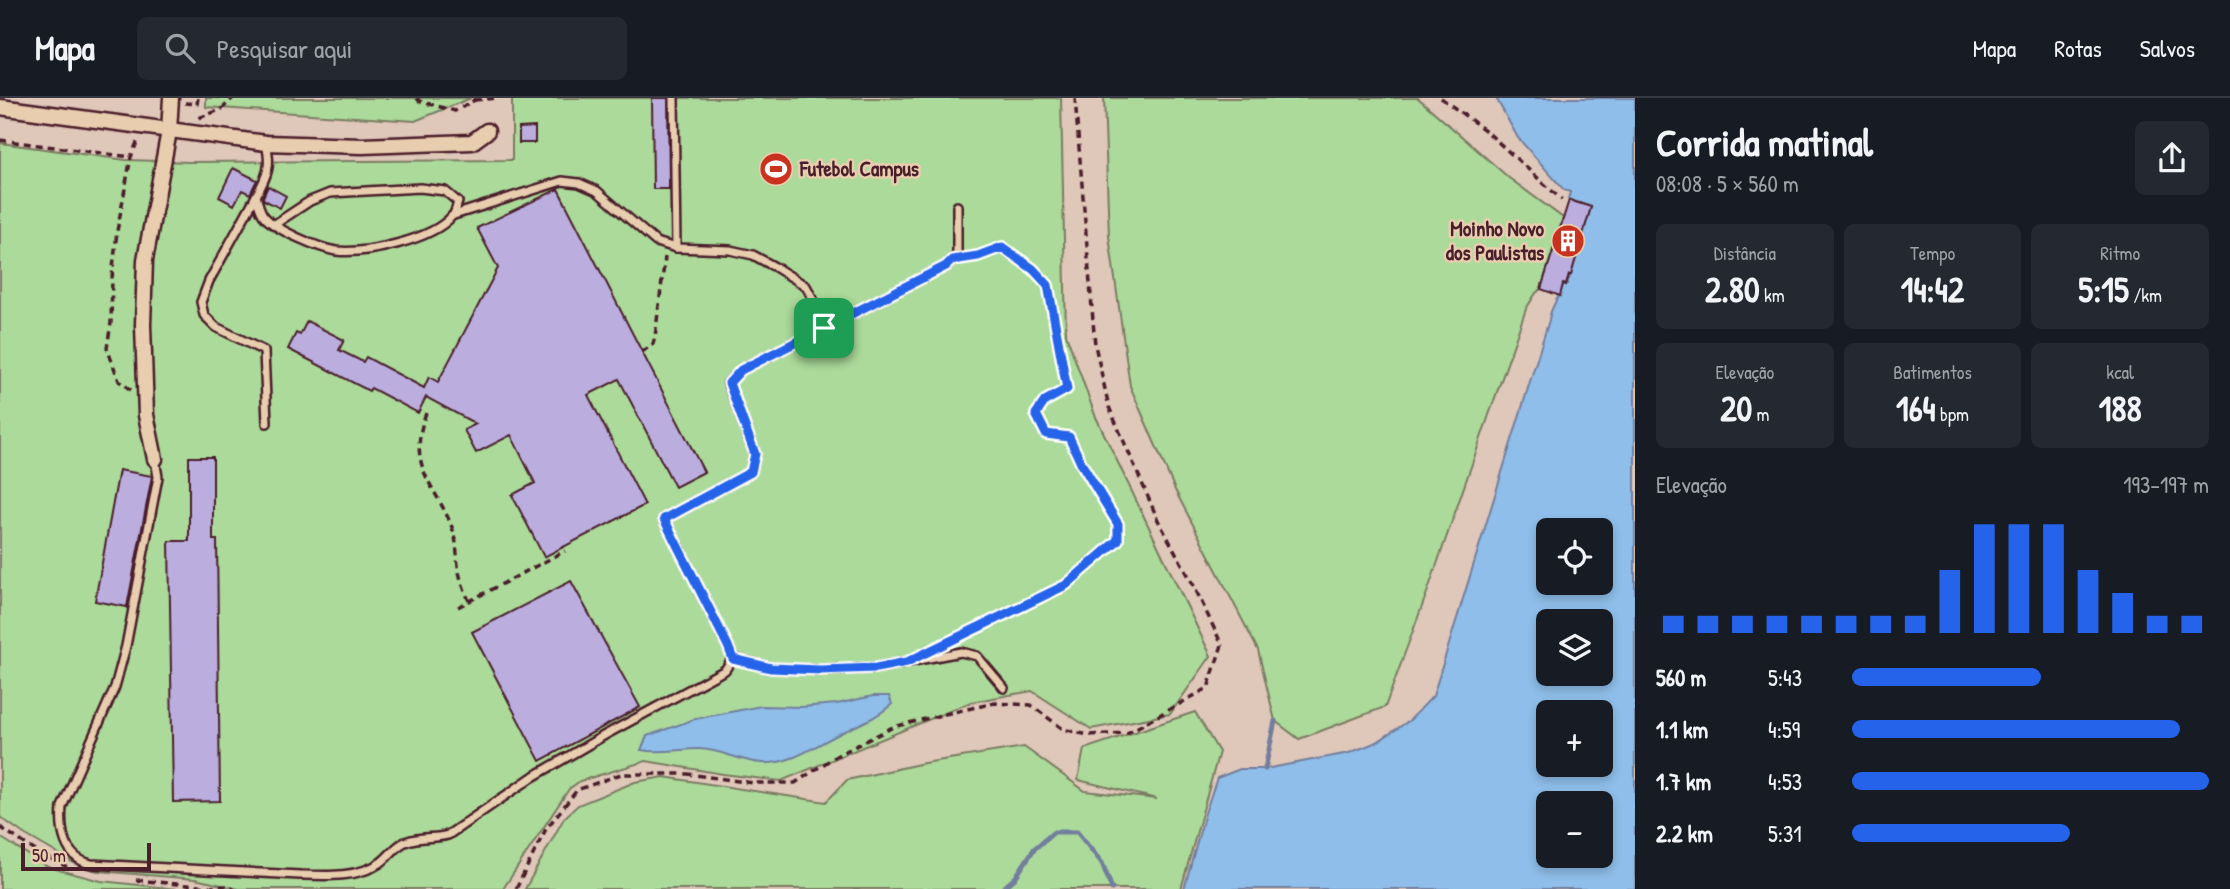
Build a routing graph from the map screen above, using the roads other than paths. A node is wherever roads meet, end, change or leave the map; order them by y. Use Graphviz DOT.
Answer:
graph roads {
  1 [pos="674,98"];
  2 [pos="171,100"];
  3 [pos="0,107"];
  4 [pos="169,131"];
  5 [pos="487,131"];
  6 [pos="266,143"];
  7 [pos="256,196"];
  8 [pos="957,206"];
  9 [pos="454,215"];
  10 [pos="275,224"];
  11 [pos="676,248"];
  12 [pos="824,328"];
  13 [pos="267,423"];
  14 [pos="155,458"];
  15 [pos="733,659"];
  16 [pos="1004,688"];
  1 -- 11 [label="lane"];
  2 -- 4 [label="street"];
  3 -- 4 [label="street"];
  4 -- 6 [label="street"];
  4 -- 14 [label="street"];
  5 -- 6 [label="street"];
  6 -- 7 [label="lane"];
  7 -- 10 [label="lane"];
  7 -- 13 [label="lane"];
  8 -- 12 [label="lane"];
  9 -- 10 [label="lane"];
  9 -- 10 [label="lane"];
  9 -- 11 [label="lane"];
  11 -- 12 [label="lane"];
  12 -- 15 [label="lane"];
  14 -- 15 [label="lane"];
  15 -- 16 [label="lane"];
}
